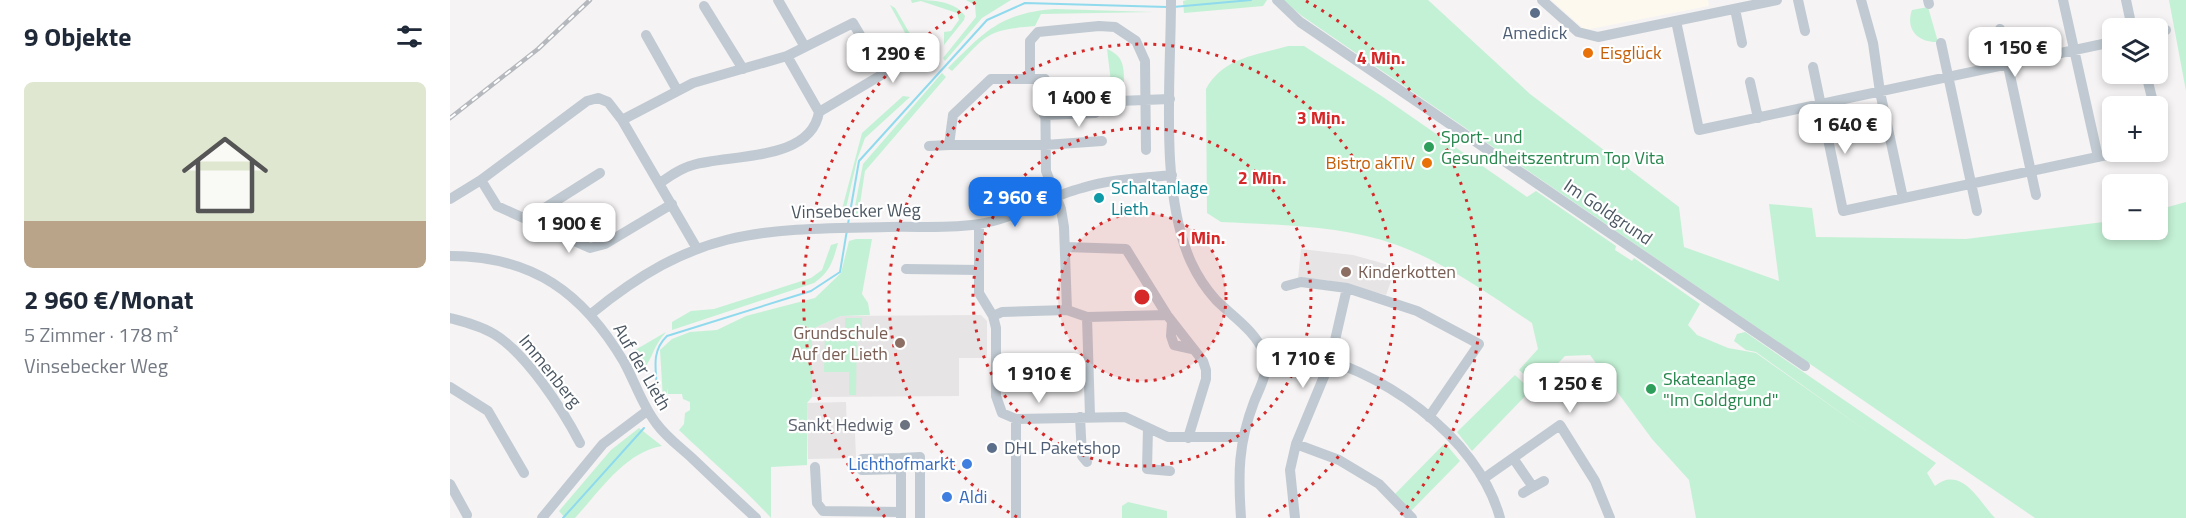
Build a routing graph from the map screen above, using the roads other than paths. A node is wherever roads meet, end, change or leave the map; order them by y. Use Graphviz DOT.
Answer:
graph roads {
  1 [pos="778,0"];
  2 [pos="1276,0"];
  3 [pos="1542,0"];
  4 [pos="1777,0"];
  5 [pos="1798,0"];
  6 [pos="1862,0"];
  7 [pos="2063,0"];
  8 [pos="2126,0"];
  9 [pos="1171,5"];
  10 [pos="704,6"];
  11 [pos="1735,9"];
  12 [pos="2130,18"];
  13 [pos="1676,21"];
  14 [pos="2000,29"];
  15 [pos="1805,31"];
  16 [pos="646,35"];
  17 [pos="1742,43"];
  18 [pos="1941,43"];
  19 [pos="2102,44"];
  20 [pos="805,47"];
  21 [pos="2074,50"];
  22 [pos="787,56"];
  23 [pos="2007,65"];
  24 [pos="1813,67"];
  25 [pos="743,69"];
  26 [pos="1030,78"];
  27 [pos="1949,78"];
  28 [pos="1750,82"];
  29 [pos="677,90"];
  30 [pos="1880,92"];
  31 [pos="1170,99"];
  32 [pos="1119,101"];
  33 [pos="1146,101"];
  34 [pos="1820,105"];
  35 [pos="1102,108"];
  36 [pos="819,112"];
  37 [pos="1044,115"];
  38 [pos="1758,118"];
  39 [pos="622,120"];
  40 [pos="1102,141"];
  41 [pos="949,145"];
  42 [pos="1045,145"];
  43 [pos="929,147"];
  44 [pos="1146,150"];
  45 [pos="2102,156"];
  46 [pos="2098,157"];
  47 [pos="2031,170"];
  48 [pos="600,173"];
  49 [pos="1172,175"];
  50 [pos="481,180"];
  51 [pos="660,183"];
  52 [pos="1972,183"];
  53 [pos="2036,195"];
  54 [pos="1056,196"];
  55 [pos="1903,198"];
  56 [pos="450,199"];
  57 [pos="672,204"];
  58 [pos="1977,211"];
  59 [pos="529,220"];
  60 [pos="979,224"];
  61 [pos="1066,246"];
  62 [pos="696,247"];
  63 [pos="450,256"];
  64 [pos="906,269"];
  65 [pos="979,270"];
  66 [pos="1286,286"];
  67 [pos="1347,288"];
  68 [pos="1066,310"];
  69 [pos="591,314"];
  70 [pos="993,316"];
  71 [pos="1087,317"];
  72 [pos="450,318"];
  73 [pos="1170,319"];
  74 [pos="1264,353"];
  75 [pos="1330,362"];
  76 [pos="1805,366"];
  77 [pos="450,387"];
  78 [pos="647,411"];
  79 [pos="1085,416"];
  80 [pos="1429,417"];
  81 [pos="1016,418"];
  82 [pos="1148,428"];
  83 [pos="1242,437"];
  84 [pos="1188,438"];
  85 [pos="580,443"];
  86 [pos="1296,444"];
  87 [pos="1513,458"];
  88 [pos="1087,462"];
  89 [pos="815,467"];
  90 [pos="1170,471"];
  91 [pos="524,473"];
  92 [pos="1483,479"];
  93 [pos="1544,481"];
  94 [pos="450,483"];
  95 [pos="1533,487"];
  96 [pos="1523,493"];
  97 [pos="551,508"];
  98 [pos="467,515"];
  99 [pos="901,515"];
  100 [pos="542,518"];
  101 [pos="558,518"];
  102 [pos="756,518"];
  103 [pos="920,518"];
  104 [pos="1016,518"];
  105 [pos="1242,518"];
  106 [pos="1295,518"];
  107 [pos="1412,518"];
  108 [pos="1500,518"];
  109 [pos="1610,518"];
  1 -- 20 [label="street"];
  2 -- 76 [label="street, Im Goldgrund"];
  3 -- 13 [label="street"];
  4 -- 11 [label="street"];
  5 -- 15 [label="street"];
  6 -- 30 [label="street"];
  7 -- 21 [label="street"];
  8 -- 12 [label="street"];
  9 -- 31 [label="street"];
  10 -- 25 [label="street"];
  11 -- 13 [label="street"];
  11 -- 17 [label="street"];
  13 -- 38 [label="street"];
  14 -- 23 [label="street"];
  16 -- 29 [label="street"];
  18 -- 27 [label="street"];
  19 -- 21 [label="street"];
  20 -- 22 [label="street"];
  20 -- 36 [label="street"];
  21 -- 23 [label="street"];
  21 -- 46 [label="street"];
  22 -- 25 [label="street"];
  22 -- 36 [label="street"];
  23 -- 27 [label="street"];
  23 -- 47 [label="street"];
  24 -- 34 [label="street"];
  25 -- 29 [label="street"];
  26 -- 33 [label="street"];
  26 -- 37 [label="street"];
  26 -- 41 [label="street"];
  27 -- 30 [label="street"];
  27 -- 52 [label="street"];
  28 -- 38 [label="street"];
  29 -- 39 [label="street"];
  30 -- 34 [label="street"];
  30 -- 55 [label="street"];
  31 -- 33 [label="street"];
  31 -- 49 [label="street"];
  32 -- 33 [label="street"];
  33 -- 44 [label="street"];
  34 -- 38 [label="street"];
  34 -- 55 [label="street"];
  35 -- 37 [label="street"];
  36 -- 51 [label="street"];
  37 -- 42 [label="street"];
  39 -- 50 [label="street"];
  39 -- 51 [label="street"];
  40 -- 42 [label="street"];
  41 -- 42 [label="street"];
  41 -- 43 [label="street"];
  42 -- 54 [label="street"];
  45 -- 46 [label="street"];
  46 -- 47 [label="street"];
  47 -- 52 [label="street"];
  47 -- 53 [label="street"];
  48 -- 59 [label="street"];
  49 -- 54 [label="street, Vinsebecker Weg"];
  49 -- 74 [label="street"];
  50 -- 56 [label="street"];
  50 -- 59 [label="street"];
  51 -- 57 [label="street"];
  52 -- 55 [label="street"];
  52 -- 58 [label="street"];
  54 -- 60 [label="street, Vinsebecker Weg"];
  54 -- 61 [label="street"];
  57 -- 59 [label="street"];
  57 -- 62 [label="street"];
  60 -- 62 [label="street, Vinsebecker Weg"];
  60 -- 65 [label="street"];
  61 -- 68 [label="street"];
  61 -- 73 [label="street"];
  62 -- 69 [label="street, Vinsebecker Weg"];
  63 -- 69 [label="street, Auf der Lieth"];
  64 -- 65 [label="street"];
  65 -- 70 [label="street"];
  66 -- 67 [label="street"];
  67 -- 75 [label="street"];
  67 -- 80 [label="street"];
  68 -- 70 [label="street"];
  68 -- 71 [label="street"];
  69 -- 78 [label="street, Auf der Lieth"];
  70 -- 81 [label="street"];
  71 -- 73 [label="street"];
  71 -- 79 [label="street"];
  72 -- 85 [label="street, Immenberg"];
  73 -- 84 [label="street"];
  74 -- 75 [label="street"];
  74 -- 83 [label="street"];
  75 -- 80 [label="street"];
  75 -- 86 [label="street"];
  77 -- 91 [label="street"];
  78 -- 97 [label="street"];
  78 -- 102 [label="street, Auf der Lieth"];
  79 -- 81 [label="street"];
  79 -- 82 [label="street"];
  79 -- 88 [label="street"];
  80 -- 92 [label="street"];
  81 -- 104 [label="street"];
  82 -- 84 [label="street"];
  82 -- 90 [label="street"];
  83 -- 84 [label="street"];
  83 -- 105 [label="street"];
  86 -- 106 [label="street"];
  86 -- 107 [label="street"];
  87 -- 92 [label="street"];
  87 -- 95 [label="street"];
  87 -- 109 [label="street"];
  89 -- 99 [label="street"];
  92 -- 108 [label="street"];
  93 -- 95 [label="street"];
  94 -- 98 [label="street"];
  95 -- 96 [label="street"];
  97 -- 100 [label="street"];
  97 -- 101 [label="street"];
  99 -- 103 [label="street"];
}
